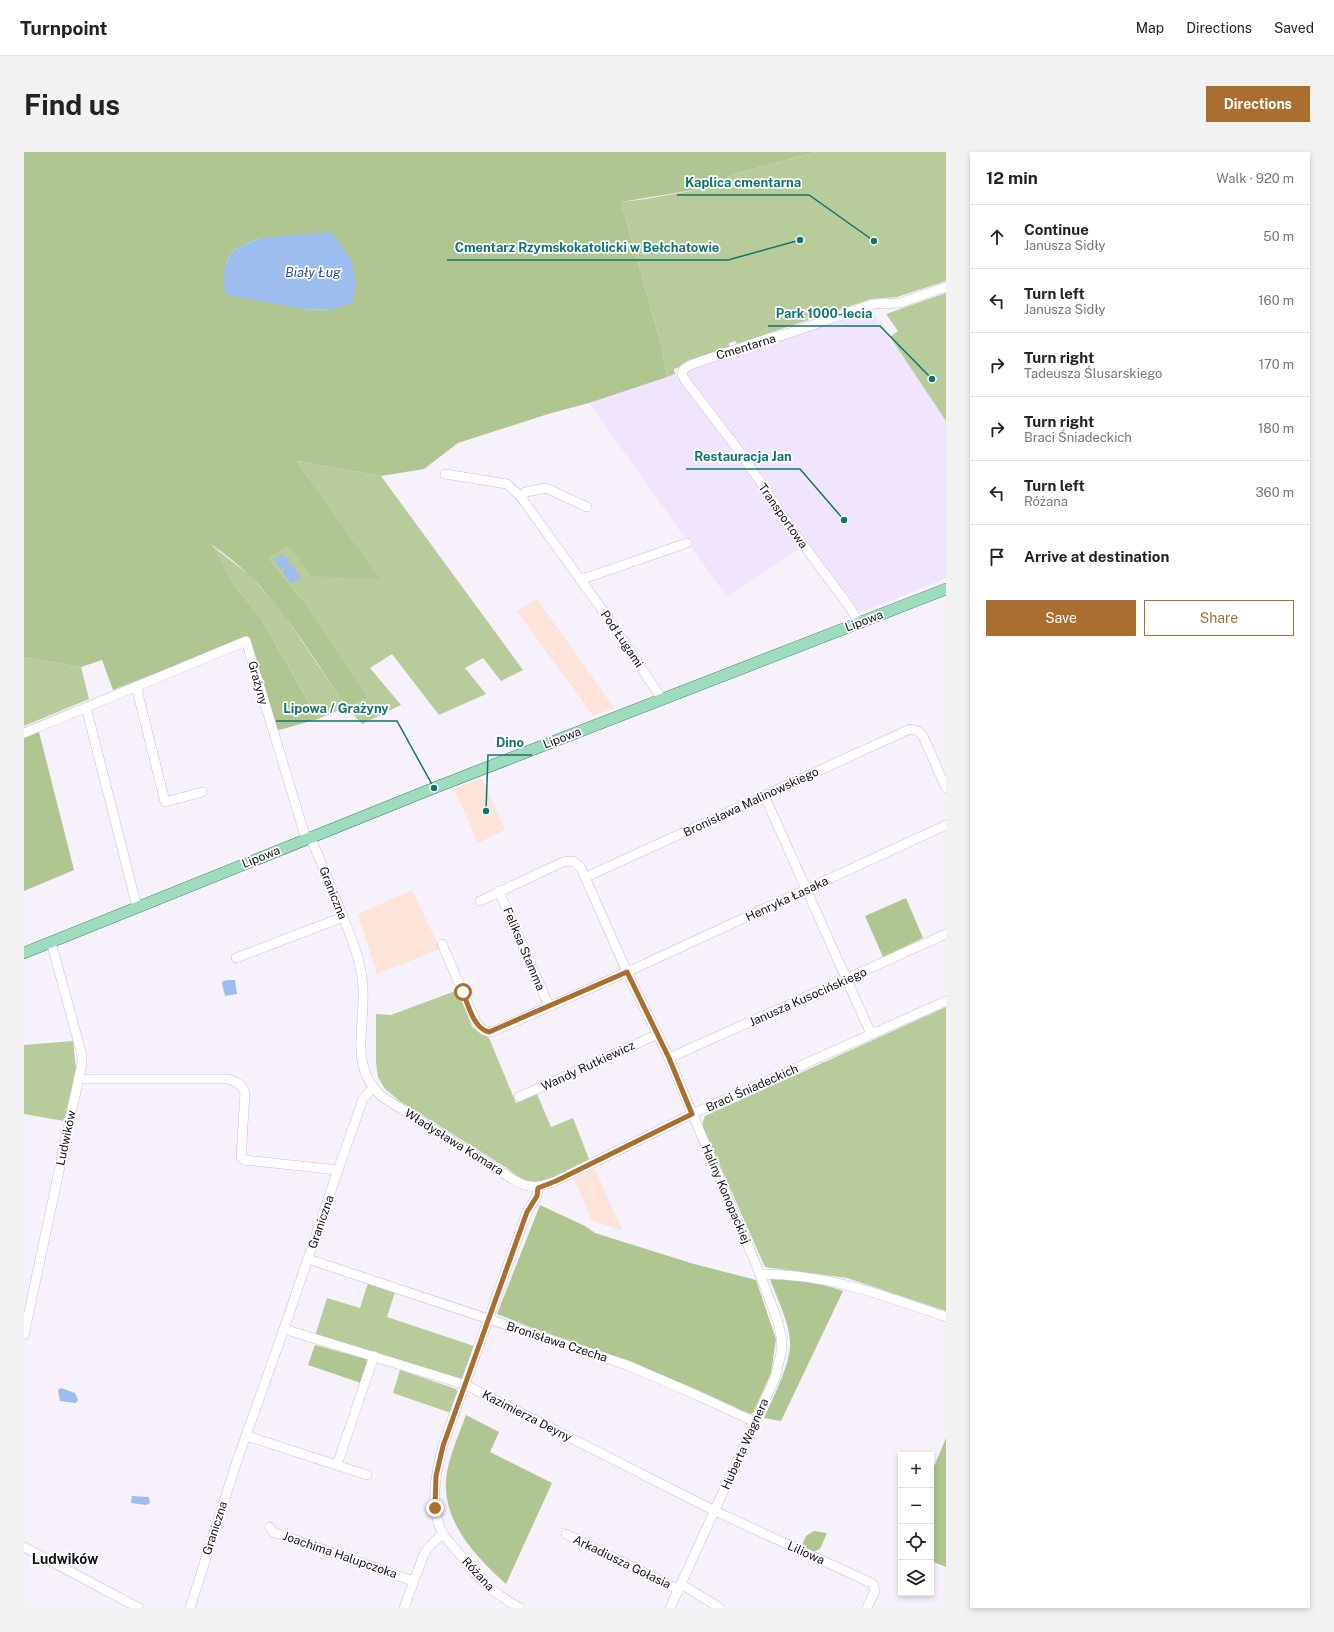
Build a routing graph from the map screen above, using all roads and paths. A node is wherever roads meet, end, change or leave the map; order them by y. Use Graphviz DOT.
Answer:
graph roads {
  1 [pos="946,287"];
  2 [pos="684,369"];
  3 [pos="445,474"];
  4 [pos="521,497"];
  5 [pos="587,507"];
  6 [pos="687,542"];
  7 [pos="580,580"];
  8 [pos="946,589"];
  9 [pos="859,623"];
  10 [pos="136,686"];
  11 [pos="662,699"];
  12 [pos="86,707"];
  13 [pos="24,733"];
  14 [pos="946,788"];
  15 [pos="202,792"];
  16 [pos="765,797"];
  17 [pos="946,825"];
  18 [pos="308,838"];
  19 [pos="573,861"];
  20 [pos="586,877"];
  21 [pos="806,890"];
  22 [pos="499,892"];
  23 [pos="480,901"];
  24 [pos="137,907"];
  25 [pos="343,917"];
  26 [pos="946,934"];
  27 [pos="50,942"];
  28 [pos="442,944"];
  29 [pos="24,953"];
  30 [pos="236,958"];
  31 [pos="627,972"];
  32 [pos="848,979"];
  33 [pos="946,1001"];
  34 [pos="549,1006"];
  35 [pos="658,1034"];
  36 [pos="871,1034"];
  37 [pos="669,1058"];
  38 [pos="79,1079"];
  39 [pos="373,1088"];
  40 [pos="519,1097"];
  41 [pos="692,1114"];
  42 [pos="338,1170"];
  43 [pos="538,1188"];
  44 [pos="308,1259"];
  45 [pos="760,1274"];
  46 [pos="946,1317"];
  47 [pos="488,1319"];
  48 [pos="284,1329"];
  49 [pos="24,1335"];
  50 [pos="374,1356"];
  51 [pos="466,1385"];
  52 [pos="755,1422"];
  53 [pos="247,1436"];
  54 [pos="337,1465"];
  55 [pos="367,1475"];
  56 [pos="715,1511"];
  57 [pos="270,1527"];
  58 [pos="443,1533"];
  59 [pos="566,1534"];
  60 [pos="24,1547"];
  61 [pos="413,1581"];
  62 [pos="680,1587"];
  63 [pos="139,1608"];
  64 [pos="190,1608"];
  65 [pos="404,1608"];
  66 [pos="520,1608"];
  67 [pos="670,1608"];
  68 [pos="720,1608"];
  69 [pos="868,1608"];
  1 -- 2 [label="street, Cmentarna"];
  2 -- 9 [label="street, Transportowa"];
  3 -- 4 [label="street, Pod Ługami"];
  4 -- 5 [label="street"];
  4 -- 7 [label="street, Pod Ługami"];
  6 -- 7 [label="street"];
  7 -- 11 [label="street, Pod Ługami"];
  8 -- 9 [label="main road, Lipowa"];
  9 -- 11 [label="main road, Lipowa"];
  10 -- 12 [label="street, Grażyny"];
  10 -- 15 [label="street"];
  10 -- 18 [label="street, Grażyny"];
  11 -- 18 [label="main road, Lipowa"];
  12 -- 13 [label="street, Grażyny"];
  12 -- 24 [label="street"];
  14 -- 16 [label="street, Bronisława Malinowskiego"];
  16 -- 20 [label="street, Bronisława Malinowskiego"];
  16 -- 21 [label="street"];
  17 -- 21 [label="street, Henryka Łasaka"];
  18 -- 24 [label="main road, Lipowa"];
  18 -- 25 [label="street, Graniczna"];
  19 -- 20 [label="street, Haliny Konopackiej"];
  19 -- 22 [label="street, Feliksa Stamma"];
  20 -- 31 [label="street, Haliny Konopackiej"];
  21 -- 31 [label="street, Henryka Łasaka"];
  21 -- 32 [label="street"];
  22 -- 23 [label="street, Feliksa Stamma"];
  22 -- 34 [label="street, Feliksa Stamma"];
  24 -- 27 [label="main road, Lipowa"];
  25 -- 30 [label="street"];
  25 -- 39 [label="street, Graniczna"];
  26 -- 32 [label="street, Janusza Kusocińskiego"];
  27 -- 29 [label="main road, Lipowa"];
  27 -- 38 [label="street, Ludwików"];
  28 -- 34 [label="street, Henryka Łasaka"];
  31 -- 34 [label="street, Henryka Łasaka"];
  31 -- 35 [label="street, Haliny Konopackiej"];
  32 -- 36 [label="street"];
  32 -- 37 [label="street, Janusza Kusocińskiego"];
  33 -- 36 [label="street, Braci Śniadeckich"];
  35 -- 37 [label="street, Haliny Konopackiej"];
  35 -- 40 [label="street, Wandy Rutkiewicz"];
  36 -- 41 [label="street, Braci Śniadeckich"];
  37 -- 41 [label="street, Haliny Konopackiej"];
  38 -- 42 [label="street"];
  38 -- 49 [label="street, Ludwików"];
  39 -- 42 [label="street, Graniczna"];
  39 -- 43 [label="street, Władysława Komara"];
  41 -- 43 [label="street, Braci Śniadeckich"];
  41 -- 45 [label="street, Haliny Konopackiej"];
  42 -- 44 [label="street, Graniczna"];
  43 -- 47 [label="street, Różana"];
  44 -- 47 [label="street, Bronisława Czecha"];
  44 -- 48 [label="street, Graniczna"];
  45 -- 46 [label="street"];
  45 -- 52 [label="street, Huberta Wagnera"];
  47 -- 51 [label="street, Różana"];
  47 -- 52 [label="street, Bronisława Czecha"];
  48 -- 50 [label="street, Kazimierza Deyny"];
  48 -- 53 [label="street, Graniczna"];
  50 -- 51 [label="street, Kazimierza Deyny"];
  50 -- 54 [label="street"];
  51 -- 56 [label="street, Kazimierza Deyny"];
  51 -- 58 [label="street, Różana"];
  52 -- 56 [label="street, Huberta Wagnera"];
  53 -- 54 [label="street"];
  53 -- 64 [label="street, Graniczna"];
  54 -- 55 [label="street"];
  56 -- 62 [label="street, Huberta Wagnera"];
  56 -- 69 [label="street, Liliowa"];
  57 -- 61 [label="street, Joachima Halupczoka"];
  58 -- 61 [label="street"];
  58 -- 66 [label="street, Różana"];
  59 -- 62 [label="street, Arkadiusza Gołasia"];
  60 -- 63 [label="street"];
  61 -- 65 [label="street"];
  62 -- 67 [label="street, Huberta Wagnera"];
  62 -- 68 [label="street"];
}
